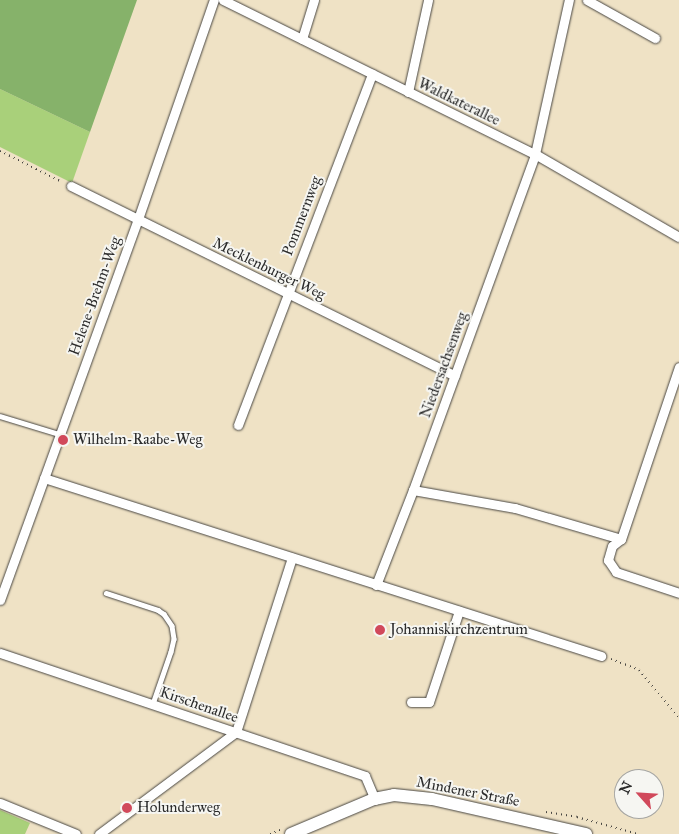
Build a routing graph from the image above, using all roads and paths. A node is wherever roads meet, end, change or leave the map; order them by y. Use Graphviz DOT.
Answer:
graph roads {
  1 [pos="214,0"];
  2 [pos="223,0"];
  3 [pos="314,0"];
  4 [pos="428,0"];
  5 [pos="569,0"];
  6 [pos="587,0"];
  7 [pos="655,38"];
  8 [pos="302,39"];
  9 [pos="372,74"];
  10 [pos="408,92"];
  11 [pos="0,151"];
  12 [pos="535,154"];
  13 [pos="71,186"];
  14 [pos="138,219"];
  15 [pos="679,237"];
  16 [pos="287,293"];
  17 [pos="679,367"];
  18 [pos="455,376"];
  19 [pos="0,416"];
  20 [pos="238,425"];
  21 [pos="59,434"];
  22 [pos="44,478"];
  23 [pos="413,490"];
  24 [pos="622,539"];
  25 [pos="292,558"];
  26 [pos="376,585"];
  27 [pos="106,593"];
  28 [pos="679,593"];
  29 [pos="0,600"];
  30 [pos="459,611"];
  31 [pos="0,653"];
  32 [pos="601,656"];
  33 [pos="411,702"];
  34 [pos="153,704"];
  35 [pos="679,718"];
  36 [pos="236,732"];
  37 [pos="375,800"];
  38 [pos="0,803"];
  39 [pos="76,834"];
  40 [pos="99,834"];
  41 [pos="291,834"];
  42 [pos="586,834"];
  1 -- 14 [label="street, Helene-Brehm-Weg"];
  2 -- 8 [label="street, Waldkaterallee"];
  3 -- 8 [label="street"];
  4 -- 10 [label="street"];
  5 -- 12 [label="street, Niedersachsenweg"];
  6 -- 7 [label="street"];
  8 -- 9 [label="street, Waldkaterallee"];
  9 -- 10 [label="street, Waldkaterallee"];
  9 -- 16 [label="street, Pommernweg"];
  10 -- 12 [label="street, Waldkaterallee"];
  11 -- 13 [label="path"];
  12 -- 15 [label="street, Waldkaterallee"];
  12 -- 18 [label="street, Niedersachsenweg"];
  13 -- 14 [label="street, Mecklenburger Weg"];
  14 -- 16 [label="street, Mecklenburger Weg"];
  14 -- 21 [label="street, Helene-Brehm-Weg"];
  16 -- 18 [label="street, Mecklenburger Weg"];
  16 -- 20 [label="street, Pommernweg"];
  17 -- 24 [label="street"];
  18 -- 23 [label="street, Niedersachsenweg"];
  19 -- 21 [label="lane"];
  21 -- 22 [label="street, Helene-Brehm-Weg"];
  22 -- 25 [label="street"];
  22 -- 29 [label="street, Helene-Brehm-Weg"];
  23 -- 24 [label="street"];
  23 -- 26 [label="street, Niedersachsenweg"];
  24 -- 28 [label="street"];
  25 -- 26 [label="street"];
  25 -- 36 [label="street"];
  26 -- 30 [label="street"];
  27 -- 34 [label="lane"];
  30 -- 32 [label="street"];
  30 -- 33 [label="street"];
  31 -- 34 [label="street, Kirschenallee"];
  32 -- 35 [label="path"];
  34 -- 36 [label="street, Kirschenallee"];
  36 -- 37 [label="street, Kirschenallee"];
  36 -- 40 [label="street"];
  37 -- 41 [label="main road, Mindener Straße"];
  37 -- 42 [label="main road, Mindener Straße"];
  38 -- 39 [label="street"];
}
